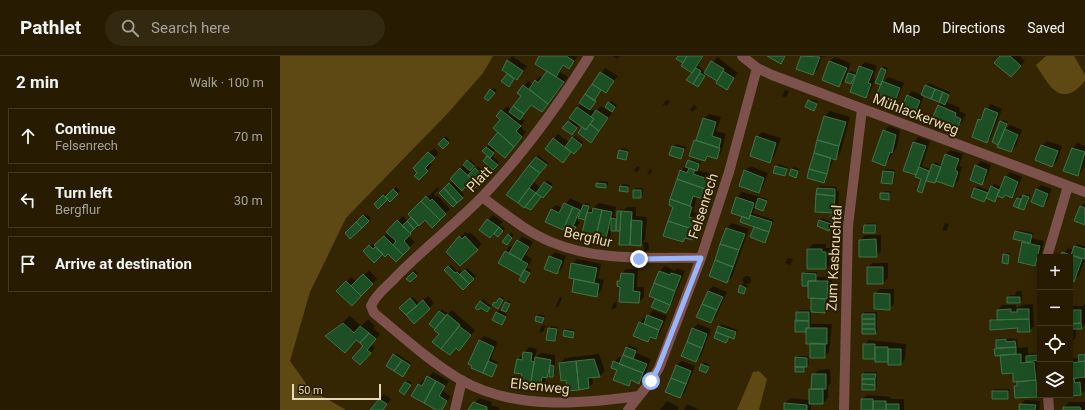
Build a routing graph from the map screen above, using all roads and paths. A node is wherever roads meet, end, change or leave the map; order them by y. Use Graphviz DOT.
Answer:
graph roads {
  1 [pos="589,56"];
  2 [pos="742,56"];
  3 [pos="756,68"];
  4 [pos="862,109"];
  5 [pos="1068,186"];
  6 [pos="1085,192"];
  7 [pos="482,197"];
  8 [pos="1048,254"];
  9 [pos="701,258"];
  10 [pos="371,306"];
  11 [pos="462,380"];
  12 [pos="639,396"];
  13 [pos="1048,398"];
  14 [pos="454,410"];
  15 [pos="628,410"];
  16 [pos="844,410"];
  17 [pos="1049,410"];
  1 -- 7 [label="street, Platt"];
  2 -- 3 [label="street, Mühlackerweg"];
  3 -- 4 [label="street, Mühlackerweg"];
  3 -- 9 [label="street, Felsenrech"];
  4 -- 5 [label="street, Mühlackerweg"];
  4 -- 16 [label="street, Zum Kasbruchtal"];
  5 -- 6 [label="street, Mühlackerweg"];
  5 -- 8 [label="street"];
  7 -- 9 [label="street, Bergflur"];
  7 -- 10 [label="street, Platt"];
  9 -- 12 [label="street, Felsenrech"];
  10 -- 11 [label="street, Elsenweg"];
  11 -- 12 [label="street, Elsenweg"];
  11 -- 14 [label="street"];
  12 -- 15 [label="street, Felsenrech"];
  13 -- 17 [label="street"];
}
